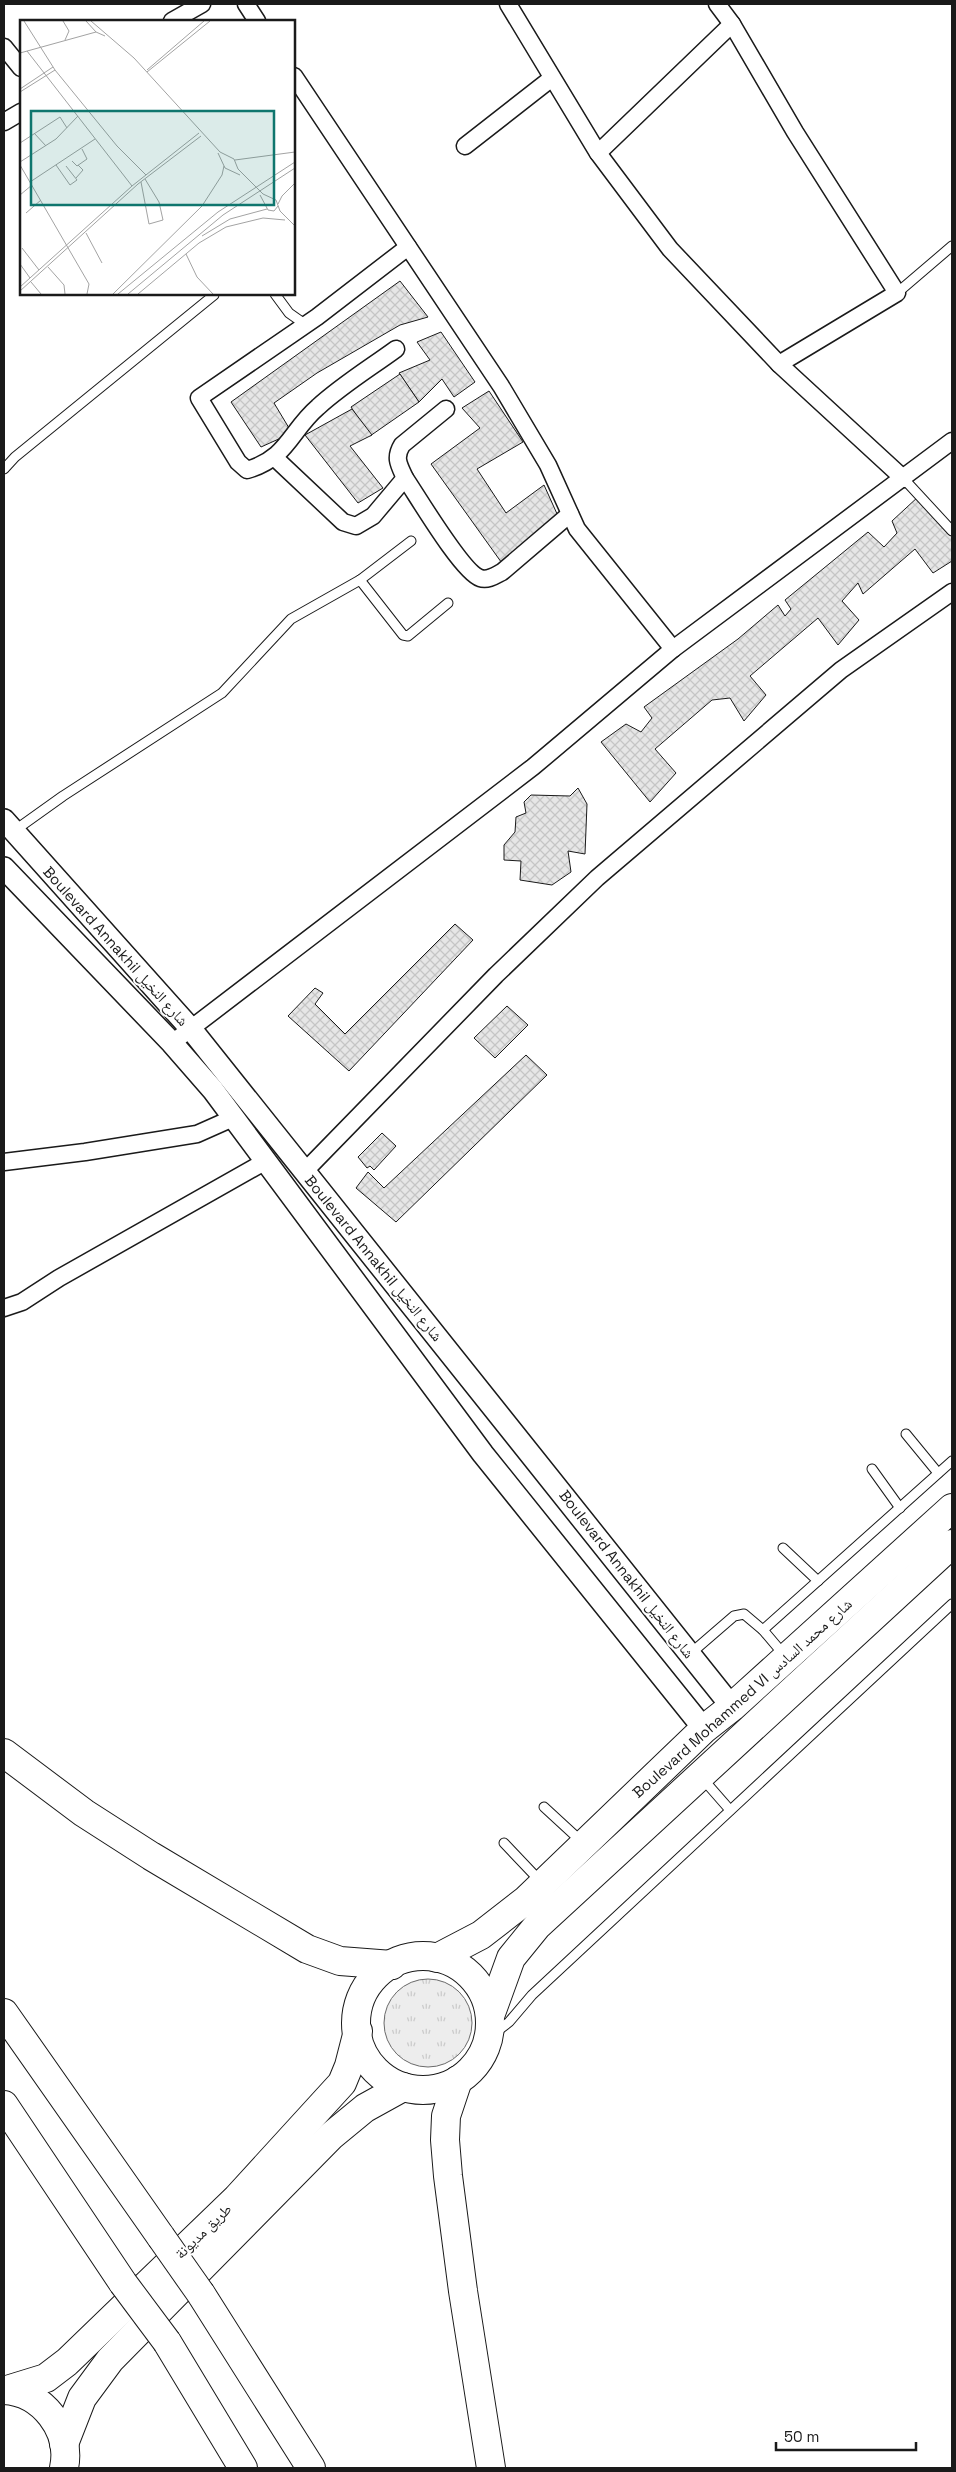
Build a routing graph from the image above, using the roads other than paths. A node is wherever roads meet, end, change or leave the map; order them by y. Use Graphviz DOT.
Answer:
graph roads {
  1 [pos="200,4"];
  2 [pos="246,4"];
  3 [pos="508,4"];
  4 [pos="717,4"];
  5 [pos="174,20"];
  6 [pos="256,20"];
  7 [pos="732,24"];
  8 [pos="4,47"];
  9 [pos="20,67"];
  10 [pos="295,78"];
  11 [pos="552,78"];
  12 [pos="20,113"];
  13 [pos="4,122"];
  14 [pos="465,146"];
  15 [pos="598,153"];
  16 [pos="952,246"];
  17 [pos="408,247"];
  18 [pos="897,293"];
  19 [pos="214,295"];
  20 [pos="275,295"];
  21 [pos="306,325"];
  22 [pos="396,349"];
  23 [pos="779,364"];
  24 [pos="446,409"];
  25 [pos="952,441"];
  26 [pos="274,457"];
  27 [pos="4,469"];
  28 [pos="405,478"];
  29 [pos="904,479"];
  30 [pos="570,514"];
  31 [pos="952,531"];
  32 [pos="411,542"];
  33 [pos="360,580"];
  34 [pos="952,592"];
  35 [pos="448,603"];
  36 [pos="673,649"];
  37 [pos="9,826"];
  38 [pos="4,868"];
  39 [pos="191,1029"];
  40 [pos="172,1044"];
  41 [pos="233,1118"];
  42 [pos="266,1161"];
  43 [pos="4,1162"];
  44 [pos="305,1171"];
  45 [pos="4,1308"];
  46 [pos="906,1434"];
  47 [pos="952,1461"];
  48 [pos="872,1469"];
  49 [pos="938,1473"];
  50 [pos="900,1508"];
  51 [pos="952,1508"];
  52 [pos="952,1544"];
  53 [pos="783,1548"];
  54 [pos="818,1581"];
  55 [pos="952,1604"];
  56 [pos="763,1630"];
  57 [pos="690,1654"];
  58 [pos="786,1658"];
  59 [pos="732,1707"];
  60 [pos="704,1729"];
  61 [pos="4,1753"];
  62 [pos="700,1776"];
  63 [pos="544,1807"];
  64 [pos="730,1810"];
  65 [pos="504,1843"];
  66 [pos="584,1844"];
  67 [pos="543,1884"];
  68 [pos="437,1958"];
  69 [pos="392,1965"];
  70 [pos="4,2012"];
  71 [pos="489,2027"];
  72 [pos="358,2031"];
  73 [pos="458,2080"];
  74 [pos="403,2087"];
  75 [pos="4,2106"];
  76 [pos="5,2390"];
  77 [pos="64,2456"];
  78 [pos="243,2468"];
  79 [pos="311,2468"];
  80 [pos="491,2468"];
  1 -- 5 [label="street"];
  2 -- 6 [label="street"];
  3 -- 11 [label="street"];
  4 -- 7 [label="street"];
  7 -- 15 [label="street"];
  7 -- 18 [label="street"];
  8 -- 9 [label="street"];
  10 -- 17 [label="street"];
  11 -- 14 [label="street"];
  11 -- 15 [label="street"];
  12 -- 13 [label="street"];
  15 -- 23 [label="street"];
  16 -- 18 [label="lane"];
  17 -- 21 [label="street"];
  17 -- 30 [label="street"];
  18 -- 23 [label="street"];
  19 -- 27 [label="lane"];
  20 -- 21 [label="lane"];
  21 -- 26 [label="street"];
  22 -- 26 [label="street"];
  23 -- 29 [label="street"];
  24 -- 28 [label="street"];
  25 -- 29 [label="street"];
  26 -- 28 [label="street"];
  28 -- 30 [label="street"];
  29 -- 31 [label="lane"];
  29 -- 36 [label="street"];
  30 -- 36 [label="street"];
  32 -- 33 [label="lane"];
  33 -- 35 [label="lane"];
  33 -- 37 [label="lane"];
  34 -- 44 [label="street"];
  36 -- 39 [label="street"];
  37 -- 39 [label="street, Boulevard Annakhil شارع النخيل"];
  38 -- 40 [label="street, Boulevard Annakhil شارع النخيل"];
  39 -- 40 [label="street"];
  39 -- 44 [label="street, Boulevard Annakhil شارع النخيل"];
  40 -- 41 [label="street, Boulevard Annakhil شارع النخيل"];
  41 -- 42 [label="street, Boulevard Annakhil شارع النخيل"];
  41 -- 43 [label="street"];
  42 -- 45 [label="street"];
  42 -- 60 [label="street, Boulevard Annakhil شارع النخيل"];
  44 -- 57 [label="street, Boulevard Annakhil شارع النخيل"];
  46 -- 49 [label="lane"];
  47 -- 49 [label="lane"];
  48 -- 50 [label="lane"];
  49 -- 50 [label="lane"];
  50 -- 54 [label="lane"];
  51 -- 58 [label="highway, Boulevard Mohammed VI شارع محمد السادس"];
  52 -- 62 [label="highway, Boulevard Mohammed VI شارع محمد السادس"];
  53 -- 54 [label="lane"];
  54 -- 56 [label="lane"];
  55 -- 64 [label="lane"];
  56 -- 57 [label="lane"];
  56 -- 58 [label="lane"];
  57 -- 59 [label="street, Boulevard Annakhil شارع النخيل"];
  58 -- 59 [label="highway, Boulevard Mohammed VI شارع محمد السادس"];
  59 -- 60 [label="highway, Boulevard Mohammed VI شارع محمد السادس"];
  60 -- 66 [label="highway, Boulevard Mohammed VI شارع محمد السادس"];
  61 -- 69 [label="highway"];
  62 -- 64 [label="lane"];
  62 -- 71 [label="highway, Boulevard Mohammed VI شارع محمد السادس"];
  63 -- 66 [label="lane"];
  64 -- 71 [label="lane"];
  65 -- 67 [label="lane"];
  66 -- 67 [label="highway, Boulevard Mohammed VI شارع محمد السادس"];
  67 -- 68 [label="highway, Boulevard Mohammed VI شارع محمد السادس"];
  68 -- 69 [label="highway"];
  68 -- 71 [label="highway"];
  69 -- 72 [label="highway"];
  70 -- 79 [label="highway, bridge"];
  71 -- 73 [label="highway"];
  72 -- 74 [label="highway"];
  72 -- 76 [label="highway, طريق مديونة"];
  73 -- 74 [label="highway"];
  73 -- 80 [label="highway"];
  74 -- 77 [label="highway, طريق مديونة"];
  75 -- 78 [label="highway, bridge"];
  76 -- 77 [label="highway"];
}
